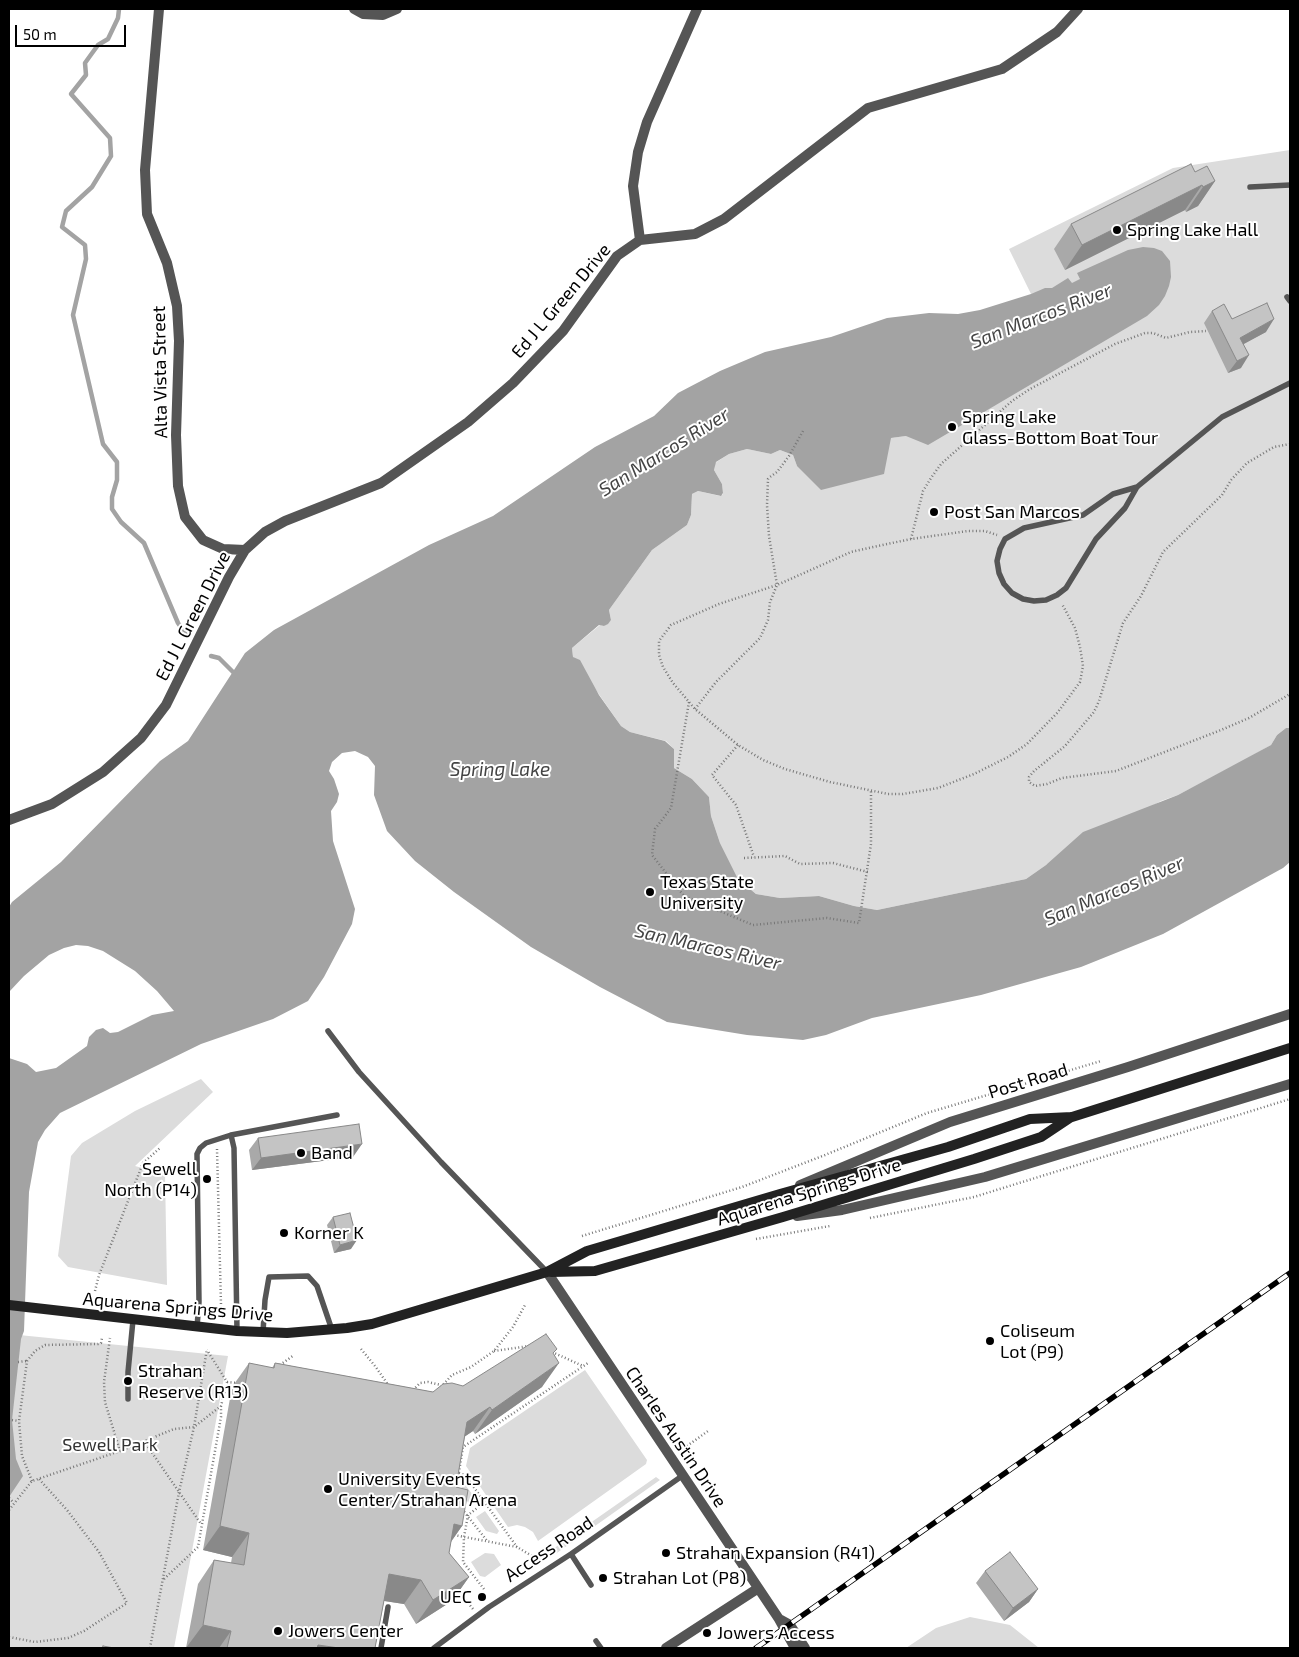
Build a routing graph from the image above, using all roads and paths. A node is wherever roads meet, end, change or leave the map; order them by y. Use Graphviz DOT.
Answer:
graph roads {
  1 [pos="159,9"];
  2 [pos="354,9"];
  3 [pos="397,9"];
  4 [pos="697,9"];
  5 [pos="1078,9"];
  6 [pos="1290,185"];
  7 [pos="1250,187"];
  8 [pos="640,240"];
  9 [pos="1206,330"];
  10 [pos="1290,382"];
  11 [pos="803,431"];
  12 [pos="1290,444"];
  13 [pos="1137,487"];
  14 [pos="911,539"];
  15 [pos="1006,539"];
  16 [pos="245,550"];
  17 [pos="777,585"];
  18 [pos="1057,595"];
  19 [pos="1290,694"];
  20 [pos="689,702"];
  21 [pos="695,710"];
  22 [pos="738,745"];
  23 [pos="871,791"];
  24 [pos="9,820"];
  25 [pos="754,857"];
  26 [pos="744,858"];
  27 [pos="868,872"];
  28 [pos="1290,1014"];
  29 [pos="328,1031"];
  30 [pos="1290,1048"];
  31 [pos="1290,1084"];
  32 [pos="337,1115"];
  33 [pos="1072,1117"];
  34 [pos="231,1135"];
  35 [pos="215,1140"];
  36 [pos="160,1148"];
  37 [pos="780,1194"];
  38 [pos="783,1217"];
  39 [pos="548,1272"];
  40 [pos="95,1291"];
  41 [pos="9,1305"];
  42 [pos="221,1305"];
  43 [pos="525,1305"];
  44 [pos="133,1320"];
  45 [pos="197,1327"];
  46 [pos="332,1330"];
  47 [pos="237,1331"];
  48 [pos="263,1332"];
  49 [pos="102,1338"];
  50 [pos="110,1338"];
  51 [pos="530,1346"];
  52 [pos="361,1349"];
  53 [pos="545,1350"];
  54 [pos="494,1351"];
  55 [pos="294,1354"];
  56 [pos="27,1361"];
  57 [pos="18,1362"];
  58 [pos="588,1363"];
  59 [pos="279,1366"];
  60 [pos="583,1366"];
  61 [pos="227,1382"];
  62 [pos="242,1384"];
  63 [pos="441,1385"];
  64 [pos="389,1387"];
  65 [pos="441,1395"];
  66 [pos="411,1398"];
  67 [pos="128,1399"];
  68 [pos="221,1406"];
  69 [pos="12,1420"];
  70 [pos="19,1421"];
  71 [pos="194,1427"];
  72 [pos="708,1431"];
  73 [pos="144,1441"];
  74 [pos="687,1446"];
  75 [pos="120,1451"];
  76 [pos="459,1473"];
  77 [pos="682,1476"];
  78 [pos="39,1479"];
  79 [pos="32,1481"];
  80 [pos="455,1491"];
  81 [pos="179,1492"];
  82 [pos="9,1498"];
  83 [pos="14,1503"];
  84 [pos="484,1503"];
  85 [pos="458,1505"];
  86 [pos="9,1510"];
  87 [pos="468,1515"];
  88 [pos="202,1525"];
  89 [pos="448,1534"];
  90 [pos="464,1537"];
  91 [pos="488,1542"];
  92 [pos="517,1547"];
  93 [pos="571,1554"];
  94 [pos="532,1556"];
  95 [pos="162,1580"];
  96 [pos="591,1585"];
  97 [pos="456,1588"];
  98 [pos="484,1589"];
  99 [pos="757,1589"];
  100 [pos="388,1607"];
  101 [pos="478,1615"];
  102 [pos="778,1619"];
  103 [pos="9,1637"];
  104 [pos="596,1641"];
  105 [pos="150,1648"];
  106 [pos="381,1648"];
  107 [pos="434,1648"];
  108 [pos="601,1648"];
  109 [pos="666,1648"];
  110 [pos="795,1648"];
  111 [pos="805,1648"];
  1 -- 16 [label="street, Alta Vista Street"];
  2 -- 3 [label="street"];
  4 -- 8 [label="street"];
  5 -- 8 [label="street, Ed J L Green Drive"];
  6 -- 7 [label="lane"];
  8 -- 16 [label="street, Ed J L Green Drive"];
  9 -- 14 [label="path"];
  10 -- 13 [label="lane"];
  11 -- 17 [label="path"];
  12 -- 19 [label="path"];
  13 -- 15 [label="lane"];
  13 -- 18 [label="lane"];
  14 -- 15 [label="path"];
  14 -- 17 [label="path"];
  15 -- 18 [label="lane"];
  16 -- 24 [label="street, Ed J L Green Drive"];
  17 -- 20 [label="path"];
  17 -- 21 [label="path"];
  18 -- 23 [label="path"];
  20 -- 21 [label="path"];
  20 -- 27 [label="path"];
  21 -- 22 [label="path"];
  22 -- 23 [label="path"];
  22 -- 25 [label="path"];
  23 -- 27 [label="path"];
  25 -- 26 [label="path"];
  25 -- 27 [label="path"];
  28 -- 37 [label="street, Post Road"];
  29 -- 39 [label="lane"];
  30 -- 33 [label="main road, Aquarena Springs Drive"];
  31 -- 38 [label="street"];
  32 -- 34 [label="lane"];
  33 -- 37 [label="main road, Aquarena Springs Drive"];
  33 -- 38 [label="main road, Aquarena Springs Drive"];
  34 -- 35 [label="lane"];
  34 -- 47 [label="lane"];
  35 -- 42 [label="path"];
  35 -- 45 [label="lane"];
  36 -- 40 [label="path"];
  37 -- 39 [label="main road, Aquarena Springs Drive"];
  38 -- 39 [label="main road, Aquarena Springs Drive"];
  39 -- 46 [label="main road, Aquarena Springs Drive"];
  39 -- 77 [label="street, Charles Austin Drive"];
  41 -- 44 [label="main road, Aquarena Springs Drive"];
  43 -- 54 [label="path"];
  44 -- 45 [label="main road, Aquarena Springs Drive"];
  44 -- 67 [label="lane"];
  45 -- 47 [label="main road, Aquarena Springs Drive"];
  46 -- 48 [label="main road, Aquarena Springs Drive"];
  46 -- 48 [label="lane"];
  47 -- 48 [label="main road, Aquarena Springs Drive"];
  49 -- 56 [label="path"];
  50 -- 75 [label="path"];
  51 -- 54 [label="path"];
  52 -- 64 [label="path"];
  53 -- 60 [label="path"];
  54 -- 63 [label="path"];
  55 -- 59 [label="path"];
  56 -- 57 [label="path"];
  56 -- 70 [label="path"];
  58 -- 60 [label="path"];
  60 -- 76 [label="path"];
  61 -- 62 [label="path"];
  61 -- 68 [label="path"];
  61 -- 71 [label="path"];
  63 -- 65 [label="path"];
  63 -- 66 [label="path"];
  68 -- 71 [label="path"];
  68 -- 88 [label="path"];
  69 -- 70 [label="path"];
  70 -- 79 [label="path"];
  71 -- 73 [label="path"];
  71 -- 81 [label="path"];
  72 -- 74 [label="path"];
  73 -- 75 [label="path"];
  73 -- 81 [label="path"];
  75 -- 78 [label="path"];
  76 -- 80 [label="path"];
  76 -- 84 [label="path"];
  77 -- 93 [label="lane, Access Road"];
  77 -- 99 [label="street, Charles Austin Drive"];
  78 -- 79 [label="path"];
  78 -- 103 [label="path"];
  79 -- 83 [label="path"];
  81 -- 88 [label="path"];
  81 -- 95 [label="path"];
  82 -- 83 [label="path"];
  83 -- 86 [label="path"];
  84 -- 87 [label="path"];
  84 -- 92 [label="path"];
  85 -- 87 [label="path"];
  87 -- 90 [label="path"];
  87 -- 91 [label="path"];
  88 -- 95 [label="path"];
  89 -- 90 [label="path"];
  90 -- 91 [label="path"];
  90 -- 98 [label="path"];
  91 -- 92 [label="path"];
  92 -- 94 [label="path"];
  93 -- 96 [label="lane"];
  93 -- 101 [label="lane, Access Road"];
  95 -- 105 [label="path"];
  97 -- 101 [label="path"];
  99 -- 102 [label="street, Charles Austin Drive"];
  99 -- 109 [label="street"];
  100 -- 106 [label="lane"];
  101 -- 107 [label="lane, Access Road"];
  102 -- 110 [label="street, Charles Austin Drive"];
  102 -- 111 [label="street, Charles Austin Drive"];
  104 -- 108 [label="lane"];
}
